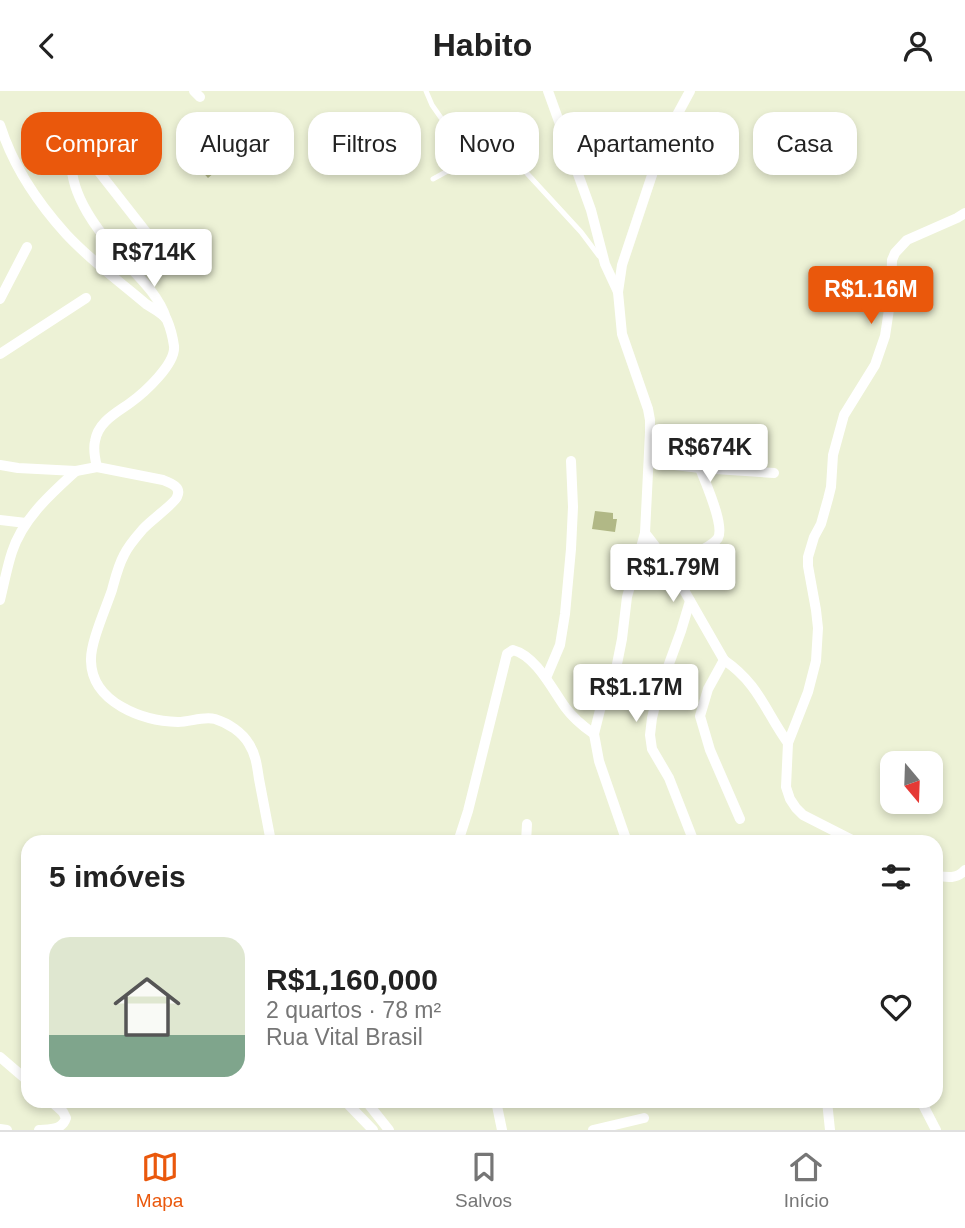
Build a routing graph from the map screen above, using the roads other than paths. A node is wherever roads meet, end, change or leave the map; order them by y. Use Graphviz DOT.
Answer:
graph roads {
  1 [pos="426,91"];
  2 [pos="548,91"];
  3 [pos="690,91"];
  4 [pos="436,112"];
  5 [pos="0,125"];
  6 [pos="440,175"];
  7 [pos="528,175"];
  8 [pos="433,179"];
  9 [pos="965,213"];
  10 [pos="150,237"];
  11 [pos="27,247"];
  12 [pos="606,264"];
  13 [pos="618,292"];
  14 [pos="86,298"];
  15 [pos="0,299"];
  16 [pos="166,319"];
  17 [pos="0,354"];
  18 [pos="571,461"];
  19 [pos="649,462"];
  20 [pos="0,465"];
  21 [pos="97,467"];
  22 [pos="700,468"];
  23 [pos="76,471"];
  24 [pos="774,473"];
  25 [pos="0,520"];
  26 [pos="26,523"];
  27 [pos="645,533"];
  28 [pos="669,564"];
  29 [pos="0,600"];
  30 [pos="690,601"];
  31 [pos="705,626"];
  32 [pos="681,631"];
  33 [pos="724,660"];
  34 [pos="547,678"];
  35 [pos="594,734"];
  36 [pos="788,743"];
  37 [pos="740,819"];
  38 [pos="527,824"];
  39 [pos="270,835"];
  40 [pos="460,835"];
  41 [pos="526,835"];
  42 [pos="625,835"];
  43 [pos="691,835"];
  44 [pos="842,835"];
  45 [pos="965,870"];
  46 [pos="943,876"];
  47 [pos="0,1056"];
  48 [pos="21,1075"];
  49 [pos="59,1108"];
  50 [pos="352,1108"];
  51 [pos="372,1108"];
  52 [pos="497,1108"];
  53 [pos="828,1108"];
  54 [pos="925,1108"];
  55 [pos="644,1118"];
  56 [pos="0,1129"];
  57 [pos="7,1130"];
  58 [pos="39,1130"];
  59 [pos="373,1130"];
  60 [pos="389,1130"];
  61 [pos="502,1130"];
  62 [pos="593,1130"];
  63 [pos="830,1130"];
  64 [pos="936,1130"];
  1 -- 4 [label="lane"];
  2 -- 12 [label="street"];
  3 -- 13 [label="street"];
  5 -- 16 [label="street"];
  6 -- 8 [label="lane"];
  7 -- 12 [label="lane"];
  9 -- 36 [label="street"];
  10 -- 16 [label="street"];
  11 -- 15 [label="street"];
  12 -- 13 [label="street"];
  13 -- 19 [label="street"];
  14 -- 17 [label="street"];
  16 -- 21 [label="street"];
  18 -- 34 [label="street"];
  19 -- 22 [label="street"];
  19 -- 27 [label="street"];
  20 -- 23 [label="street"];
  21 -- 23 [label="street"];
  21 -- 39 [label="street"];
  22 -- 24 [label="street"];
  22 -- 28 [label="street"];
  23 -- 26 [label="street"];
  25 -- 26 [label="street"];
  26 -- 29 [label="street"];
  27 -- 28 [label="street"];
  27 -- 35 [label="street"];
  28 -- 30 [label="street"];
  30 -- 31 [label="street"];
  30 -- 32 [label="street"];
  31 -- 32 [label="street"];
  31 -- 33 [label="street"];
  32 -- 43 [label="street"];
  33 -- 36 [label="street"];
  33 -- 37 [label="street"];
  34 -- 35 [label="street"];
  34 -- 40 [label="street"];
  35 -- 42 [label="street"];
  36 -- 44 [label="street"];
  38 -- 41 [label="street"];
  45 -- 46 [label="street"];
  47 -- 48 [label="street"];
  49 -- 58 [label="street"];
  50 -- 59 [label="street"];
  51 -- 60 [label="street"];
  52 -- 61 [label="street"];
  53 -- 63 [label="street"];
  54 -- 64 [label="street"];
  55 -- 62 [label="street"];
  56 -- 57 [label="street"];
}
